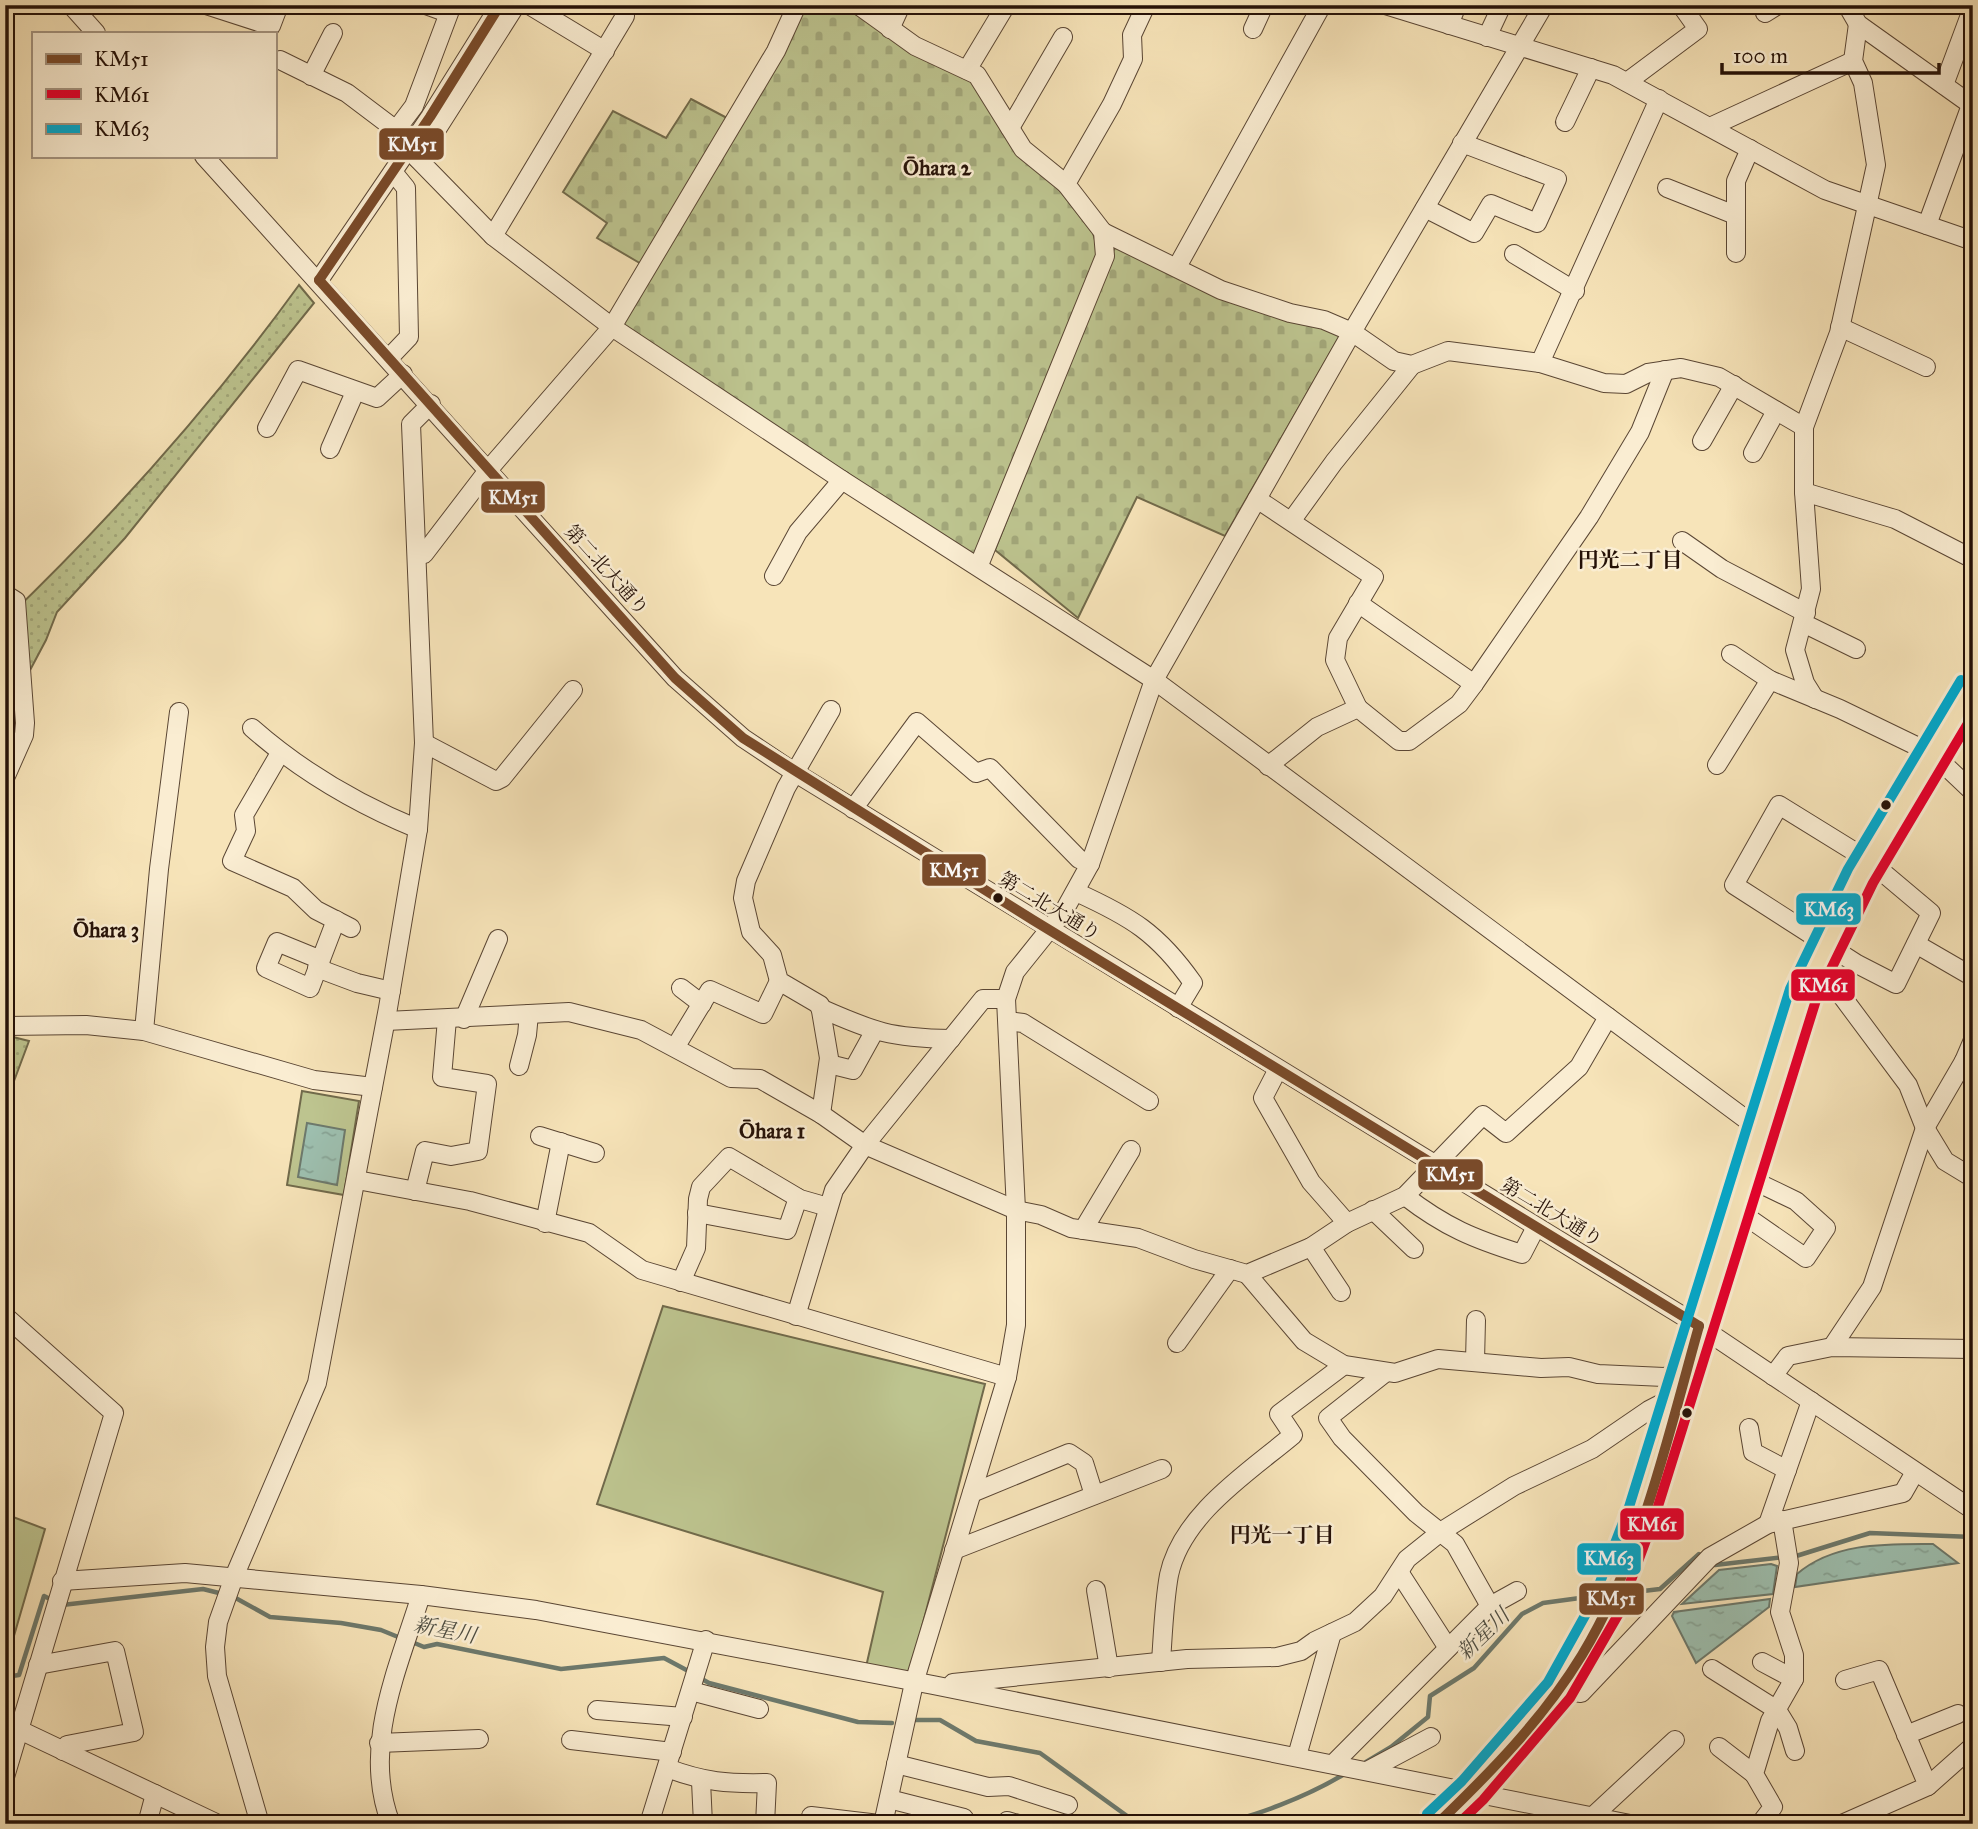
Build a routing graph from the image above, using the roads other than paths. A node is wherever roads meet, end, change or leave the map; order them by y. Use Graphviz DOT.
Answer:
graph roads {
  1 [pos="71,5"];
  2 [pos="206,5"];
  3 [pos="279,5"];
  4 [pos="426,5"];
  5 [pos="500,5"];
  6 [pos="516,5"];
  7 [pos="528,5"];
  8 [pos="797,5"];
  9 [pos="858,5"];
  10 [pos="901,5"];
  11 [pos="1006,5"];
  12 [pos="1146,5"];
  13 [pos="1264,5"];
  14 [pos="1322,5"];
  15 [pos="1385,5"];
  16 [pos="1457,5"];
  17 [pos="1502,5"];
  18 [pos="1544,5"];
  19 [pos="1681,5"];
  20 [pos="1847,5"];
  21 [pos="1973,7"];
  22 [pos="450,9"];
  23 [pos="1413,9"];
  24 [pos="625,16"];
  25 [pos="1858,24"];
  26 [pos="1449,25"];
  27 [pos="890,29"];
  28 [pos="1253,29"];
  29 [pos="95,32"];
  30 [pos="333,33"];
  31 [pos="1063,37"];
  32 [pos="1487,37"];
  33 [pos="1520,47"];
  34 [pos="605,51"];
  35 [pos="280,60"];
  36 [pos="1853,61"];
  37 [pos="1591,68"];
  38 [pos="967,70"];
  39 [pos="311,76"];
  40 [pos="1627,82"];
  41 [pos="1944,85"];
  42 [pos="1659,99"];
  43 [pos="1972,105"];
  44 [pos="414,106"];
  45 [pos="430,117"];
  46 [pos="1565,122"];
  47 [pos="1712,126"];
  48 [pos="1010,128"];
  49 [pos="1462,143"];
  50 [pos="1750,149"];
  51 [pos="413,154"];
  52 [pos="206,158"];
  53 [pos="393,172"];
  54 [pos="1066,184"];
  55 [pos="1667,188"];
  56 [pos="1865,204"];
  57 [pos="1425,208"];
  58 [pos="1735,215"];
  59 [pos="1927,225"];
  60 [pos="1103,232"];
  61 [pos="493,236"];
  62 [pos="1973,241"];
  63 [pos="1736,253"];
  64 [pos="1514,254"];
  65 [pos="1177,267"];
  66 [pos="318,280"];
  67 [pos="1575,291"];
  68 [pos="612,327"];
  69 [pos="1840,327"];
  70 [pos="1352,332"];
  71 [pos="389,358"];
  72 [pos="1540,363"];
  73 [pos="1412,365"];
  74 [pos="1926,367"];
  75 [pos="1665,370"];
  76 [pos="403,374"];
  77 [pos="1734,385"];
  78 [pos="355,392"];
  79 [pos="431,404"];
  80 [pos="1776,411"];
  81 [pos="1804,427"];
  82 [pos="267,428"];
  83 [pos="1702,440"];
  84 [pos="330,449"];
  85 [pos="1752,453"];
  86 [pos="489,469"];
  87 [pos="842,480"];
  88 [pos="1804,492"];
  89 [pos="1257,499"];
  90 [pos="1293,520"];
  91 [pos="1682,541"];
  92 [pos="418,555"];
  93 [pos="1973,559"];
  94 [pos="979,565"];
  95 [pos="774,576"];
  96 [pos="5,594"];
  97 [pos="1358,603"];
  98 [pos="1804,618"];
  99 [pos="1856,649"];
  100 [pos="1731,654"];
  101 [pos="1154,680"];
  102 [pos="1770,680"];
  103 [pos="1474,684"];
  104 [pos="1973,687"];
  105 [pos="573,690"];
  106 [pos="1815,699"];
  107 [pos="1358,708"];
  108 [pos="831,710"];
  109 [pos="179,712"];
  110 [pos="252,728"];
  111 [pos="424,743"];
  112 [pos="280,753"];
  113 [pos="1933,754"];
  114 [pos="1717,765"];
  115 [pos="1268,766"];
  116 [pos="794,772"];
  117 [pos="5,778"];
  118 [pos="1973,792"];
  119 [pos="853,809"];
  120 [pos="418,829"];
  121 [pos="1868,860"];
  122 [pos="1090,864"];
  123 [pos="1076,892"];
  124 [pos="1050,930"];
  125 [pos="498,939"];
  126 [pos="1916,944"];
  127 [pos="1823,945"];
  128 [pos="1973,977"];
  129 [pos="779,981"];
  130 [pos="681,988"];
  131 [pos="391,990"];
  132 [pos="1006,999"];
  133 [pos="1973,1001"];
  134 [pos="702,1004"];
  135 [pos="820,1008"];
  136 [pos="1178,1008"];
  137 [pos="1973,1011"];
  138 [pos="528,1014"];
  139 [pos="1608,1017"];
  140 [pos="456,1019"];
  141 [pos="386,1021"];
  142 [pos="1008,1021"];
  143 [pos="5,1026"];
  144 [pos="144,1031"];
  145 [pos="874,1032"];
  146 [pos="951,1039"];
  147 [pos="1973,1040"];
  148 [pos="676,1046"];
  149 [pos="1968,1061"];
  150 [pos="829,1064"];
  151 [pos="519,1066"];
  152 [pos="1278,1069"];
  153 [pos="373,1087"];
  154 [pos="1149,1101"];
  155 [pos="821,1114"];
  156 [pos="1925,1128"];
  157 [pos="1759,1129"];
  158 [pos="540,1136"];
  159 [pos="561,1142"];
  160 [pos="865,1145"];
  161 [pos="1131,1150"];
  162 [pos="595,1153"];
  163 [pos="1435,1166"];
  164 [pos="1744,1176"];
  165 [pos="1973,1178"];
  166 [pos="357,1180"];
  167 [pos="415,1191"];
  168 [pos="1405,1196"];
  169 [pos="798,1198"];
  170 [pos="828,1207"];
  171 [pos="1734,1208"];
  172 [pos="1016,1210"];
  173 [pos="1373,1210"];
  174 [pos="697,1213"];
  175 [pos="545,1223"];
  176 [pos="1347,1223"];
  177 [pos="1536,1227"];
  178 [pos="1083,1230"];
  179 [pos="1311,1247"];
  180 [pos="1414,1249"];
  181 [pos="1238,1272"];
  182 [pos="681,1282"];
  183 [pos="1341,1292"];
  184 [pos="5,1316"];
  185 [pos="796,1316"];
  186 [pos="1476,1320"];
  187 [pos="1699,1326"];
  188 [pos="1177,1343"];
  189 [pos="1832,1347"];
  190 [pos="1973,1349"];
  191 [pos="1475,1361"];
  192 [pos="1344,1365"];
  193 [pos="1385,1373"];
  194 [pos="1685,1374"];
  195 [pos="1773,1376"];
  196 [pos="1007,1377"];
  197 [pos="1678,1395"];
  198 [pos="1811,1401"];
  199 [pos="1749,1428"];
  200 [pos="1162,1469"];
  201 [pos="1787,1470"];
  202 [pos="1915,1472"];
  203 [pos="972,1493"];
  204 [pos="1094,1495"];
  205 [pos="1969,1501"];
  206 [pos="1775,1522"];
  207 [pos="1442,1531"];
  208 [pos="954,1550"];
  209 [pos="1399,1572"];
  210 [pos="232,1581"];
  211 [pos="60,1587"];
  212 [pos="1096,1590"];
  213 [pos="1517,1591"];
  214 [pos="421,1595"];
  215 [pos="1490,1606"];
  216 [pos="1332,1633"];
  217 [pos="706,1640"];
  218 [pos="1448,1648"];
  219 [pos="1161,1662"];
  220 [pos="1762,1662"];
  221 [pos="38,1665"];
  222 [pos="1109,1668"];
  223 [pos="1712,1669"];
  224 [pos="1794,1679"];
  225 [pos="1844,1680"];
  226 [pos="914,1683"];
  227 [pos="933,1685"];
  228 [pos="692,1688"];
  229 [pos="1559,1690"];
  230 [pos="759,1709"];
  231 [pos="597,1710"];
  232 [pos="1777,1710"];
  233 [pos="1958,1714"];
  234 [pos="683,1717"];
  235 [pos="13,1726"];
  236 [pos="1906,1735"];
  237 [pos="1431,1737"];
  238 [pos="479,1739"];
  239 [pos="571,1740"];
  240 [pos="1675,1740"];
  241 [pos="380,1743"];
  242 [pos="1973,1746"];
  243 [pos="1719,1747"];
  244 [pos="63,1751"];
  245 [pos="1795,1751"];
  246 [pos="1297,1756"];
  247 [pos="669,1760"];
  248 [pos="896,1764"];
  249 [pos="1337,1765"];
  250 [pos="1367,1771"];
  251 [pos="1754,1774"];
  252 [pos="5,1777"];
  253 [pos="701,1781"];
  254 [pos="1928,1786"];
  255 [pos="1472,1791"];
  256 [pos="155,1794"];
  257 [pos="889,1799"];
  258 [pos="1068,1805"];
  259 [pos="811,1816"];
  260 [pos="1592,1817"];
  261 [pos="964,1818"];
  262 [pos="147,1824"];
  263 [pos="218,1824"];
  264 [pos="260,1824"];
  265 [pos="391,1824"];
  266 [pos="649,1824"];
  267 [pos="703,1824"];
  268 [pos="765,1824"];
  269 [pos="881,1824"];
  270 [pos="1006,1824"];
  271 [pos="1018,1824"];
  272 [pos="1437,1824"];
  273 [pos="1630,1824"];
  274 [pos="1760,1824"];
  275 [pos="1842,1824"];
  1 -- 29 [label="street"];
  2 -- 3 [label="street"];
  4 -- 22 [label="street"];
  5 -- 45 [label="street"];
  6 -- 51 [label="street"];
  7 -- 34 [label="street"];
  8 -- 68 [label="street"];
  9 -- 27 [label="street"];
  10 -- 27 [label="street"];
  11 -- 38 [label="street"];
  12 -- 54 [label="street"];
  13 -- 28 [label="street"];
  14 -- 65 [label="street"];
  15 -- 23 [label="street"];
  16 -- 26 [label="street"];
  17 -- 32 [label="street"];
  18 -- 33 [label="street"];
  19 -- 40 [label="street"];
  20 -- 25 [label="street"];
  21 -- 41 [label="street"];
  22 -- 44 [label="street"];
  23 -- 26 [label="street"];
  24 -- 34 [label="street"];
  25 -- 36 [label="street"];
  25 -- 41 [label="street"];
  26 -- 32 [label="street"];
  27 -- 38 [label="street"];
  30 -- 39 [label="street"];
  31 -- 48 [label="street"];
  32 -- 33 [label="street"];
  33 -- 37 [label="street"];
  33 -- 49 [label="street"];
  34 -- 61 [label="street"];
  35 -- 39 [label="street"];
  36 -- 47 [label="street"];
  36 -- 56 [label="street"];
  37 -- 40 [label="street"];
  37 -- 46 [label="street"];
  38 -- 48 [label="street"];
  39 -- 44 [label="street"];
  40 -- 42 [label="street"];
  41 -- 43 [label="street"];
  42 -- 47 [label="street"];
  42 -- 67 [label="street"];
  43 -- 59 [label="street"];
  44 -- 45 [label="street"];
  45 -- 51 [label="street"];
  47 -- 50 [label="street"];
  48 -- 54 [label="street"];
  49 -- 57 [label="street"];
  49 -- 57 [label="street"];
  50 -- 56 [label="street"];
  50 -- 58 [label="street"];
  51 -- 53 [label="street"];
  51 -- 61 [label="street"];
  52 -- 66 [label="street, 第二北大通り"];
  53 -- 66 [label="street"];
  53 -- 71 [label="street"];
  54 -- 60 [label="street"];
  55 -- 58 [label="street"];
  56 -- 59 [label="street"];
  56 -- 69 [label="street"];
  57 -- 70 [label="street"];
  58 -- 63 [label="street"];
  59 -- 62 [label="street"];
  60 -- 65 [label="street"];
  60 -- 94 [label="street"];
  61 -- 68 [label="street"];
  64 -- 67 [label="street"];
  65 -- 70 [label="street"];
  66 -- 71 [label="street, 第二北大通り"];
  67 -- 72 [label="street"];
  68 -- 86 [label="street"];
  68 -- 87 [label="street"];
  69 -- 74 [label="street"];
  69 -- 81 [label="street"];
  70 -- 73 [label="street"];
  70 -- 89 [label="street"];
  71 -- 76 [label="street, 第二北大通り"];
  72 -- 73 [label="street"];
  72 -- 75 [label="street"];
  73 -- 90 [label="street"];
  75 -- 77 [label="street"];
  75 -- 103 [label="street"];
  76 -- 78 [label="street"];
  76 -- 79 [label="street, 第二北大通り"];
  77 -- 80 [label="street"];
  77 -- 83 [label="street"];
  78 -- 82 [label="street"];
  78 -- 84 [label="street"];
  79 -- 86 [label="street, 第二北大通り"];
  79 -- 92 [label="street"];
  80 -- 81 [label="street"];
  80 -- 85 [label="street"];
  81 -- 88 [label="street"];
  86 -- 92 [label="street"];
  86 -- 116 [label="street, 第二北大通り"];
  87 -- 94 [label="street"];
  87 -- 95 [label="street"];
  88 -- 93 [label="street"];
  88 -- 98 [label="street"];
  89 -- 90 [label="street"];
  89 -- 101 [label="street"];
  90 -- 97 [label="street"];
  91 -- 98 [label="street"];
  92 -- 111 [label="street"];
  94 -- 101 [label="street"];
  96 -- 117 [label="street"];
  97 -- 103 [label="street"];
  97 -- 107 [label="street"];
  98 -- 99 [label="street"];
  98 -- 106 [label="street"];
  100 -- 102 [label="street"];
  101 -- 115 [label="street"];
  101 -- 122 [label="street"];
  102 -- 106 [label="street"];
  102 -- 114 [label="street"];
  103 -- 107 [label="street"];
  104 -- 113 [label="main road"];
  105 -- 111 [label="street"];
  106 -- 113 [label="street"];
  107 -- 115 [label="street"];
  108 -- 116 [label="street"];
  109 -- 144 [label="street"];
  110 -- 112 [label="street"];
  111 -- 120 [label="street"];
  112 -- 120 [label="street"];
  112 -- 131 [label="street"];
  113 -- 118 [label="street"];
  113 -- 121 [label="main road"];
  115 -- 139 [label="street"];
  116 -- 119 [label="street, 第二北大通り"];
  116 -- 129 [label="street"];
  119 -- 122 [label="street"];
  119 -- 124 [label="street, 第二北大通り"];
  120 -- 131 [label="street"];
  121 -- 126 [label="street"];
  121 -- 127 [label="main road"];
  121 -- 127 [label="street"];
  122 -- 123 [label="street"];
  123 -- 124 [label="street"];
  123 -- 136 [label="street"];
  124 -- 132 [label="street"];
  124 -- 136 [label="street, 第二北大通り"];
  125 -- 140 [label="street"];
  126 -- 127 [label="street"];
  126 -- 128 [label="street"];
  127 -- 156 [label="street"];
  127 -- 157 [label="main road"];
  129 -- 134 [label="street"];
  129 -- 135 [label="street"];
  130 -- 134 [label="street"];
  131 -- 141 [label="street"];
  132 -- 142 [label="street"];
  132 -- 146 [label="street"];
  133 -- 137 [label="street"];
  134 -- 148 [label="street"];
  135 -- 145 [label="street"];
  135 -- 150 [label="street"];
  136 -- 152 [label="street, 第二北大通り"];
  138 -- 140 [label="street"];
  138 -- 148 [label="street"];
  138 -- 151 [label="street"];
  139 -- 157 [label="street"];
  139 -- 163 [label="street"];
  140 -- 141 [label="street"];
  140 -- 167 [label="street"];
  141 -- 153 [label="street"];
  142 -- 154 [label="street"];
  142 -- 172 [label="street"];
  143 -- 144 [label="street"];
  144 -- 153 [label="street"];
  145 -- 146 [label="street"];
  145 -- 150 [label="street"];
  146 -- 160 [label="street"];
  147 -- 149 [label="street"];
  148 -- 155 [label="street"];
  149 -- 156 [label="street"];
  150 -- 155 [label="street"];
  152 -- 163 [label="street, 第二北大通り"];
  152 -- 176 [label="street"];
  153 -- 166 [label="street"];
  155 -- 160 [label="street"];
  156 -- 165 [label="street"];
  156 -- 189 [label="street"];
  157 -- 164 [label="main road"];
  158 -- 159 [label="street"];
  159 -- 162 [label="street"];
  159 -- 175 [label="street"];
  160 -- 170 [label="street"];
  160 -- 172 [label="street"];
  161 -- 178 [label="street"];
  163 -- 168 [label="street"];
  163 -- 177 [label="street, 第二北大通り"];
  164 -- 171 [label="main road"];
  164 -- 171 [label="street"];
  166 -- 167 [label="street"];
  166 -- 210 [label="street"];
  167 -- 175 [label="street"];
  168 -- 173 [label="street"];
  168 -- 177 [label="street"];
  169 -- 170 [label="street"];
  169 -- 174 [label="street"];
  169 -- 174 [label="street"];
  170 -- 185 [label="street"];
  171 -- 187 [label="main road"];
  172 -- 178 [label="street"];
  172 -- 196 [label="street"];
  173 -- 176 [label="street"];
  173 -- 180 [label="street"];
  174 -- 182 [label="street"];
  175 -- 182 [label="street"];
  176 -- 179 [label="street"];
  177 -- 187 [label="street, 第二北大通り"];
  178 -- 181 [label="street"];
  179 -- 181 [label="street"];
  179 -- 183 [label="street"];
  181 -- 188 [label="street"];
  181 -- 192 [label="street"];
  182 -- 185 [label="street"];
  184 -- 211 [label="street"];
  185 -- 196 [label="street"];
  186 -- 191 [label="street"];
  187 -- 194 [label="main road"];
  187 -- 195 [label="street, 第二北大通り"];
  189 -- 190 [label="street"];
  189 -- 195 [label="street"];
  191 -- 193 [label="street"];
  191 -- 194 [label="street"];
  192 -- 193 [label="street"];
  192 -- 219 [label="street"];
  193 -- 207 [label="street"];
  194 -- 197 [label="main road"];
  195 -- 198 [label="street, 第二北大通り"];
  196 -- 203 [label="street"];
  197 -- 207 [label="street"];
  197 -- 229 [label="main road"];
  198 -- 201 [label="street"];
  198 -- 202 [label="street, 第二北大通り"];
  199 -- 201 [label="street"];
  200 -- 204 [label="street"];
  201 -- 206 [label="street"];
  202 -- 205 [label="street, 第二北大通り"];
  202 -- 206 [label="street"];
  203 -- 204 [label="street"];
  203 -- 208 [label="street"];
  204 -- 208 [label="street"];
  206 -- 224 [label="street"];
  206 -- 229 [label="street"];
  207 -- 209 [label="street"];
  207 -- 215 [label="street"];
  208 -- 226 [label="street"];
  209 -- 216 [label="street"];
  209 -- 218 [label="street"];
  210 -- 211 [label="street"];
  210 -- 214 [label="street"];
  210 -- 264 [label="street"];
  211 -- 221 [label="street"];
  212 -- 222 [label="street"];
  213 -- 215 [label="street"];
  214 -- 217 [label="street"];
  214 -- 241 [label="street"];
  215 -- 218 [label="street"];
  216 -- 219 [label="street"];
  216 -- 246 [label="street"];
  217 -- 226 [label="street"];
  217 -- 228 [label="street"];
  218 -- 249 [label="street"];
  219 -- 222 [label="street"];
  220 -- 224 [label="street"];
  221 -- 235 [label="street"];
  221 -- 244 [label="street"];
  222 -- 227 [label="street"];
  223 -- 232 [label="street"];
  224 -- 232 [label="street"];
  225 -- 236 [label="street"];
  226 -- 227 [label="street"];
  226 -- 248 [label="street"];
  227 -- 246 [label="street"];
  228 -- 230 [label="street"];
  228 -- 234 [label="street"];
  229 -- 255 [label="main road"];
  231 -- 234 [label="street"];
  232 -- 245 [label="street"];
  232 -- 251 [label="street"];
  233 -- 236 [label="street"];
  234 -- 247 [label="street"];
  235 -- 244 [label="street"];
  235 -- 252 [label="street"];
  236 -- 254 [label="street"];
  237 -- 250 [label="street"];
  238 -- 241 [label="street"];
  239 -- 247 [label="street"];
  240 -- 260 [label="street"];
  241 -- 265 [label="street"];
  242 -- 254 [label="street"];
  243 -- 251 [label="street"];
  244 -- 256 [label="street"];
  246 -- 249 [label="street"];
  247 -- 253 [label="street"];
  247 -- 266 [label="street"];
  248 -- 257 [label="street"];
  248 -- 258 [label="street"];
  249 -- 250 [label="street"];
  250 -- 255 [label="street"];
  251 -- 274 [label="street"];
  253 -- 267 [label="street"];
  253 -- 268 [label="street"];
  254 -- 275 [label="street"];
  255 -- 260 [label="street"];
  255 -- 272 [label="main road"];
  256 -- 262 [label="street"];
  256 -- 263 [label="street"];
  257 -- 261 [label="street"];
  257 -- 269 [label="street"];
  259 -- 269 [label="street"];
  260 -- 273 [label="street"];
  270 -- 271 [label="street"];
}
